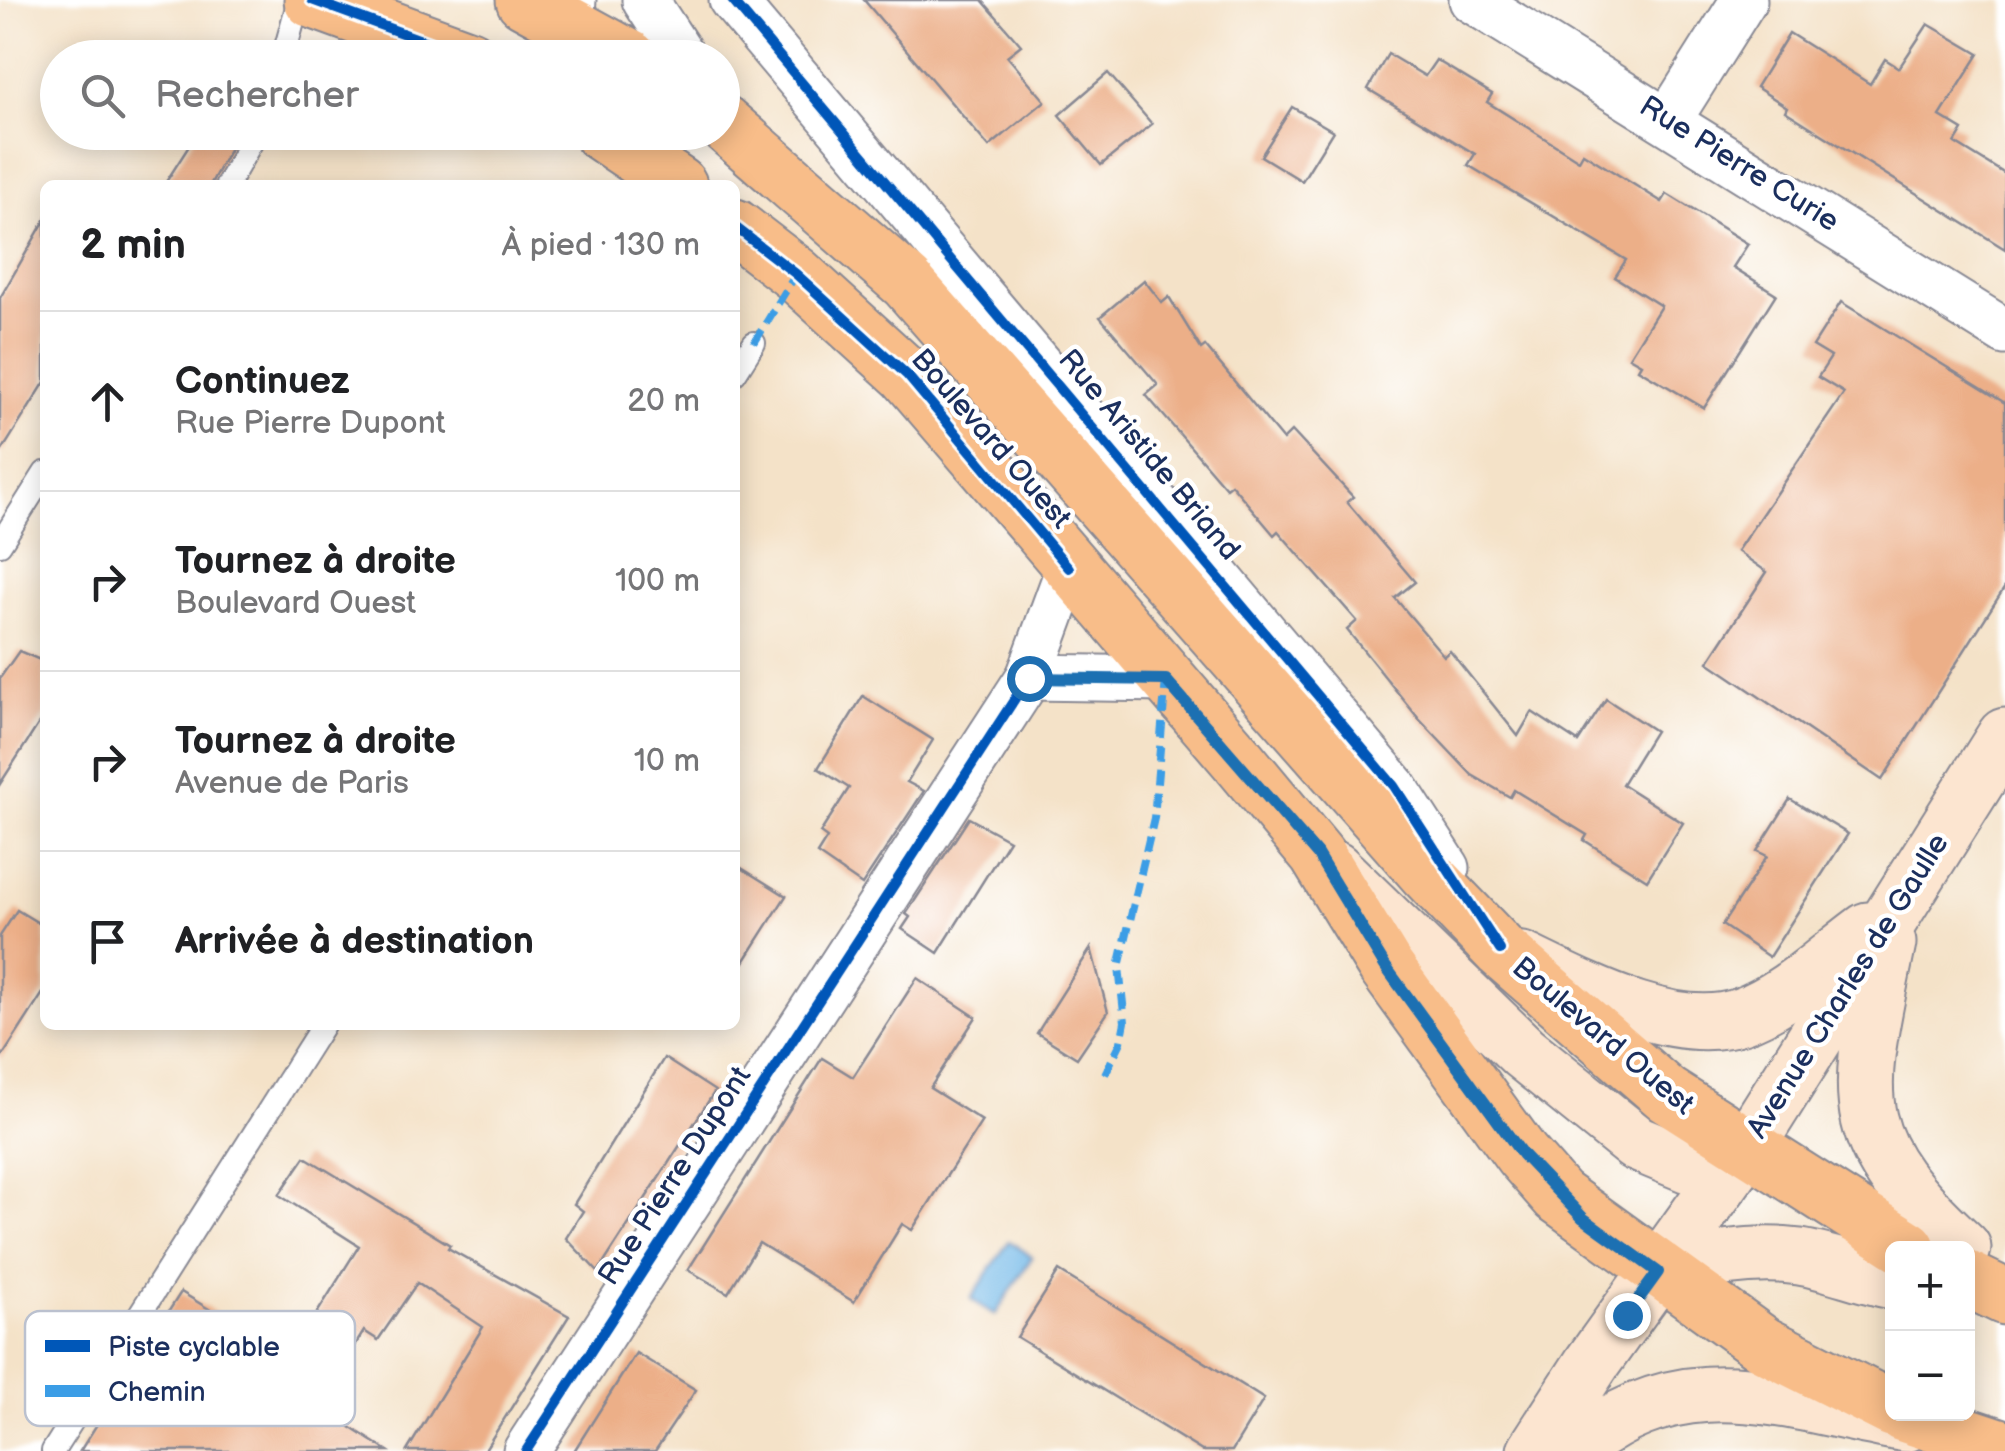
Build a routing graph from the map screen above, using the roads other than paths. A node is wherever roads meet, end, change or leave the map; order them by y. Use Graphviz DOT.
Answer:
graph roads {
  1 [pos="299,0"];
  2 [pos="312,0"];
  3 [pos="619,0"];
  4 [pos="645,0"];
  5 [pos="1472,0"];
  6 [pos="1744,0"];
  7 [pos="728,3"];
  8 [pos="555,16"];
  9 [pos="288,40"];
  10 [pos="421,40"];
  11 [pos="598,40"];
  12 [pos="671,40"];
  13 [pos="1669,119"];
  14 [pos="740,138"];
  15 [pos="247,150"];
  16 [pos="627,150"];
  17 [pos="230,180"];
  18 [pos="672,180"];
  19 [pos="740,232"];
  20 [pos="2005,332"];
  21 [pos="754,343"];
  22 [pos="740,364"];
  23 [pos="40,480"];
  24 [pos="0,544"];
  25 [pos="1069,568"];
  26 [pos="1029,678"];
  27 [pos="1166,680"];
  28 [pos="2000,736"];
  29 [pos="1317,854"];
  30 [pos="1894,910"];
  31 [pos="1500,950"];
  32 [pos="319,1030"];
  33 [pos="1746,1148"];
  34 [pos="1897,1241"];
  35 [pos="1954,1241"];
  36 [pos="1975,1260"];
  37 [pos="1658,1272"];
  38 [pos="1885,1279"];
  39 [pos="1975,1283"];
  40 [pos="2005,1288"];
  41 [pos="1975,1297"];
  42 [pos="2005,1301"];
  43 [pos="141,1311"];
  44 [pos="1885,1404"];
  45 [pos="1885,1414"];
  46 [pos="1924,1421"];
  47 [pos="69,1426"];
  48 [pos="2005,1448"];
  49 [pos="53,1451"];
  50 [pos="526,1451"];
  51 [pos="1535,1451"];
  52 [pos="1572,1451"];
  1 -- 9 [label="lane"];
  2 -- 10 [label="main road"];
  3 -- 8 [label="street"];
  4 -- 12 [label="street"];
  5 -- 13 [label="street, Rue Pierre Curie"];
  6 -- 13 [label="street"];
  7 -- 31 [label="street, Rue Aristide Briand"];
  8 -- 11 [label="main road"];
  13 -- 20 [label="street, Rue Pierre Curie"];
  14 -- 31 [label="main road, Boulevard Ouest"];
  15 -- 17 [label="lane"];
  16 -- 18 [label="main road"];
  19 -- 25 [label="main road, Boulevard Ouest"];
  21 -- 22 [label="lane"];
  23 -- 24 [label="lane"];
  25 -- 26 [label="street, Rue Pierre Dupont"];
  25 -- 27 [label="main road, Boulevard Ouest"];
  26 -- 27 [label="street"];
  26 -- 50 [label="street, Rue Pierre Dupont"];
  27 -- 29 [label="main road, Boulevard Ouest"];
  28 -- 30 [label="main road, Avenue Charles de Gaulle"];
  29 -- 33 [label="main road"];
  29 -- 37 [label="main road, Boulevard Ouest"];
  30 -- 31 [label="main road"];
  30 -- 33 [label="main road, Avenue Charles de Gaulle"];
  30 -- 35 [label="main road"];
  31 -- 33 [label="main road, Boulevard Ouest"];
  32 -- 43 [label="lane"];
  33 -- 34 [label="main road, Boulevard Ouest"];
  33 -- 37 [label="main road, Avenue Charles de Gaulle"];
  36 -- 40 [label="main road"];
  37 -- 38 [label="main road"];
  37 -- 44 [label="main road, Boulevard Ouest"];
  37 -- 51 [label="main road, Avenue Charles de Gaulle"];
  39 -- 42 [label="main road"];
  41 -- 42 [label="main road"];
  45 -- 52 [label="main road"];
  46 -- 48 [label="main road, Boulevard Ouest"];
  47 -- 49 [label="lane"];
}
